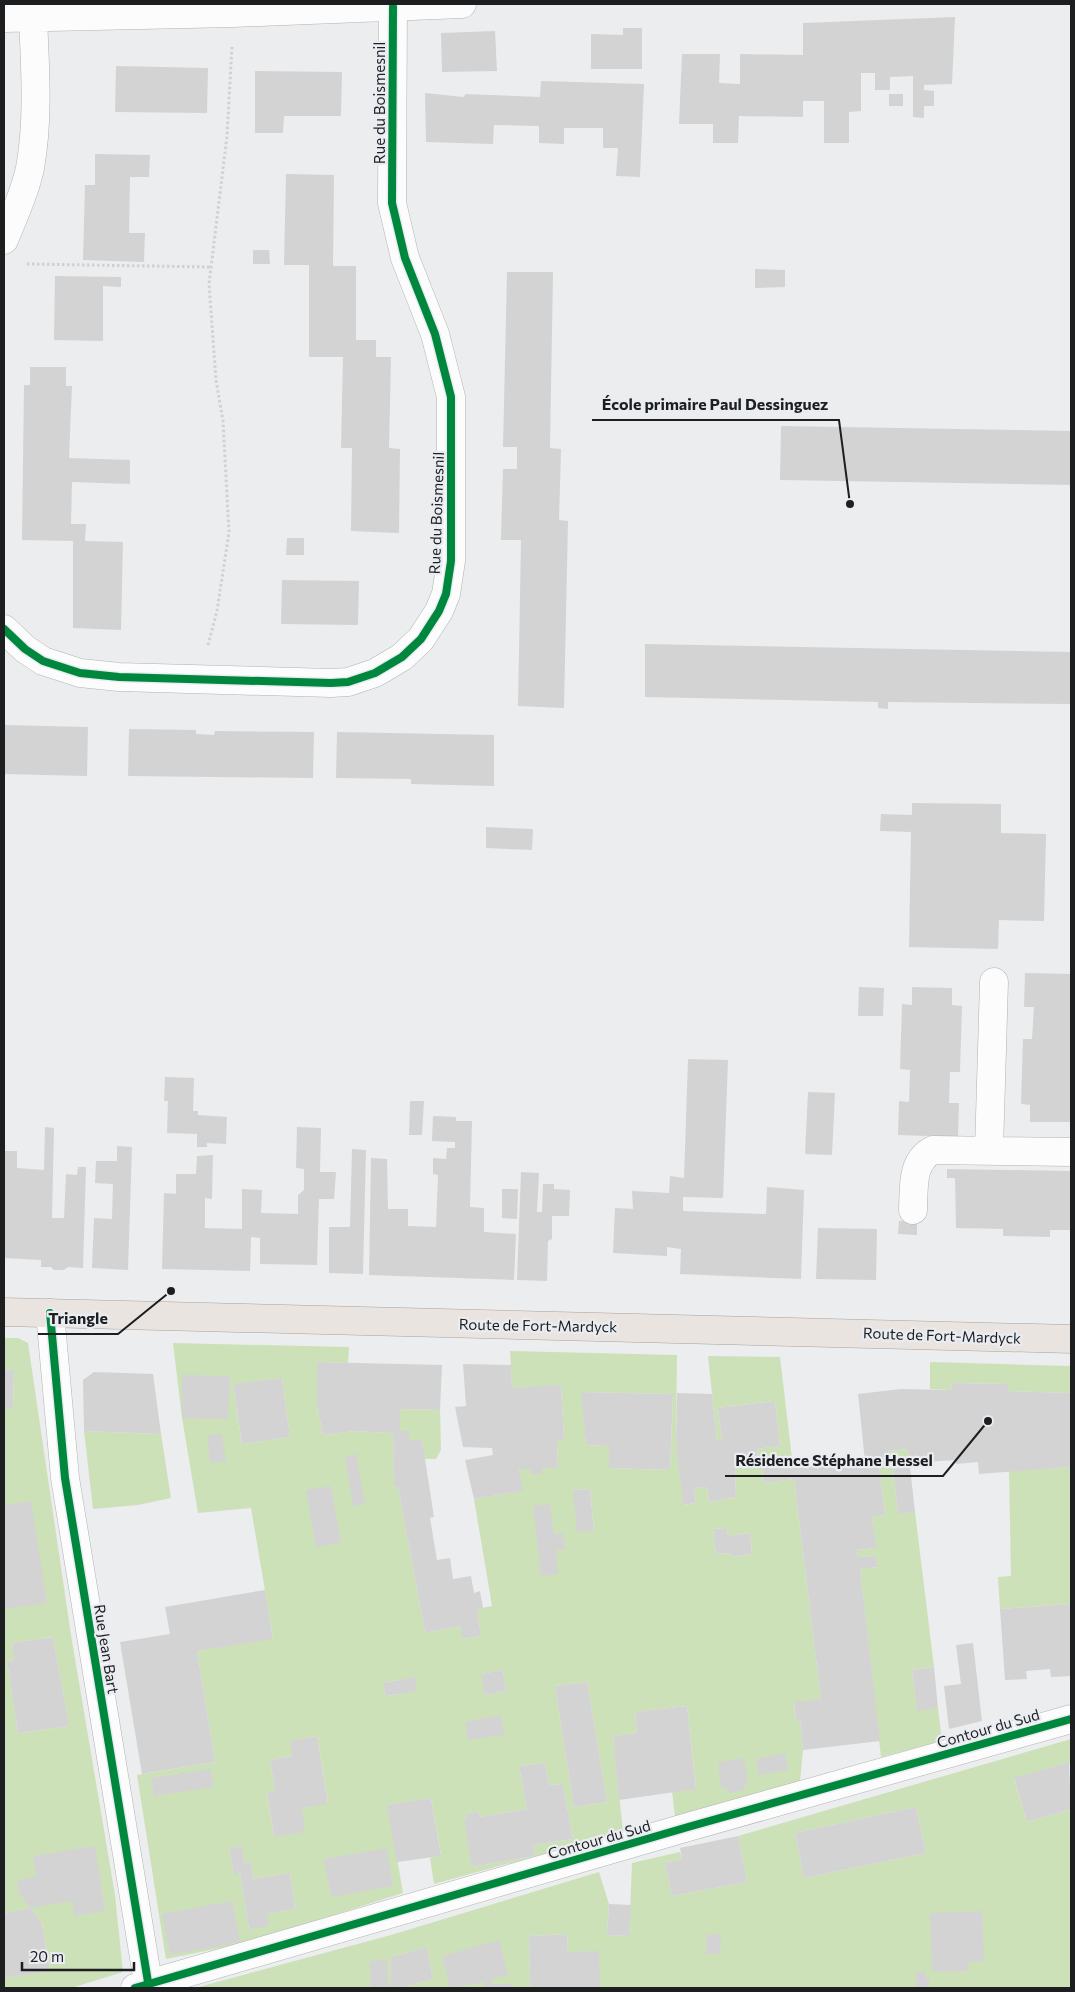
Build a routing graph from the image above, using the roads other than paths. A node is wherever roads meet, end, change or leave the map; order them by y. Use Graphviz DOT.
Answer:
graph roads {
  1 [pos="462,4"];
  2 [pos="393,7"];
  3 [pos="4,18"];
  4 [pos="33,18"];
  5 [pos="4,240"];
  6 [pos="4,629"];
  7 [pos="994,982"];
  8 [pos="989,1150"];
  9 [pos="1071,1152"];
  10 [pos="914,1210"];
  11 [pos="4,1312"];
  12 [pos="50,1313"];
  13 [pos="1071,1339"];
  14 [pos="1071,1719"];
  15 [pos="144,1987"];
  1 -- 2 [label="street"];
  2 -- 4 [label="street"];
  2 -- 6 [label="street, Rue du Boismesnil"];
  3 -- 4 [label="street"];
  4 -- 5 [label="street"];
  7 -- 8 [label="street"];
  8 -- 9 [label="street"];
  8 -- 10 [label="street"];
  11 -- 12 [label="main road, Route de Fort-Mardyck"];
  12 -- 13 [label="main road, Route de Fort-Mardyck"];
  12 -- 15 [label="street, Rue Jean Bart"];
  14 -- 15 [label="street, Contour du Sud"];
}
